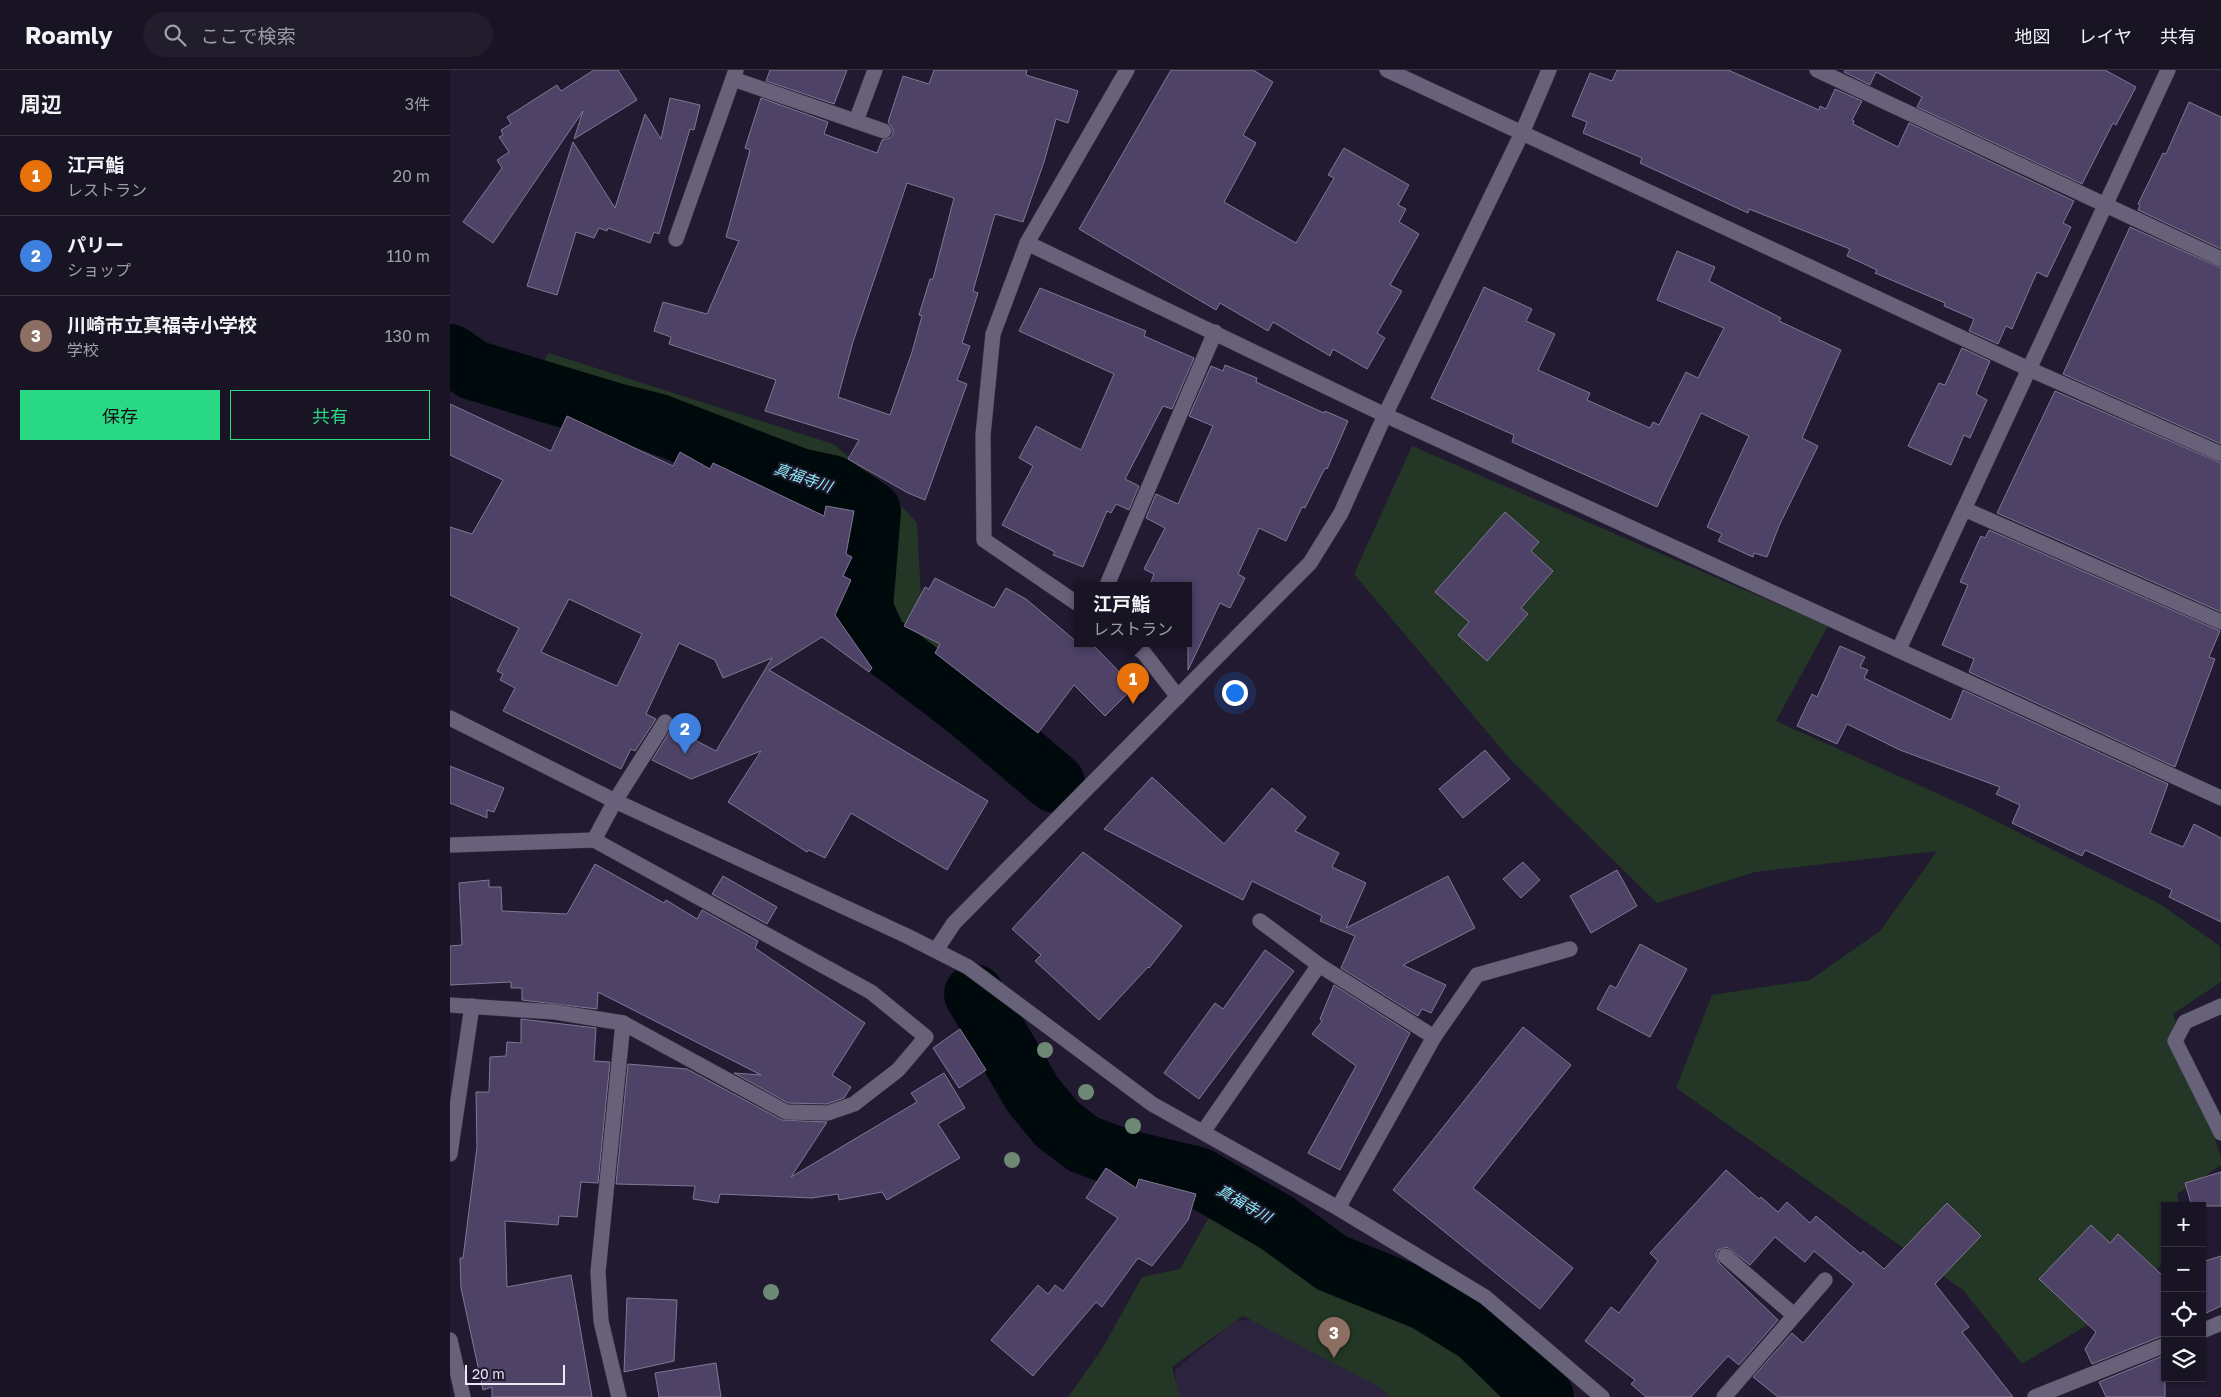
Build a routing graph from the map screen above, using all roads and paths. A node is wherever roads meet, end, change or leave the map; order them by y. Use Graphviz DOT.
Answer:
graph roads {
  1 [pos="875,70"];
  2 [pos="1127,70"];
  3 [pos="1386,70"];
  4 [pos="1549,70"];
  5 [pos="1817,70"];
  6 [pos="2168,70"];
  7 [pos="734,75"];
  8 [pos="856,122"];
  9 [pos="884,131"];
  10 [pos="1522,133"];
  11 [pos="2106,205"];
  12 [pos="676,239"];
  13 [pos="1026,243"];
  14 [pos="2221,259"];
  15 [pos="1216,332"];
  16 [pos="2029,369"];
  17 [pos="1385,415"];
  18 [pos="2221,454"];
  19 [pos="1964,509"];
  20 [pos="1108,582"];
  21 [pos="1074,601"];
  22 [pos="2221,622"];
  23 [pos="1136,647"];
  24 [pos="1899,649"];
  25 [pos="1178,697"];
  26 [pos="450,718"];
  27 [pos="665,722"];
  28 [pos="2221,798"];
  29 [pos="615,801"];
  30 [pos="594,840"];
  31 [pos="450,845"];
  32 [pos="1260,921"];
  33 [pos="1570,949"];
  34 [pos="936,950"];
  35 [pos="1319,965"];
  36 [pos="450,1005"];
  37 [pos="472,1006"];
  38 [pos="2221,1006"];
  39 [pos="623,1023"];
  40 [pos="1434,1037"];
  41 [pos="1203,1132"];
  42 [pos="2221,1133"];
  43 [pos="450,1154"];
  44 [pos="1338,1208"];
  45 [pos="1725,1256"];
  46 [pos="1825,1280"];
  47 [pos="1794,1315"];
  48 [pos="450,1340"];
  49 [pos="2161,1348"];
  50 [pos="463,1397"];
  51 [pos="619,1397"];
  52 [pos="1602,1397"];
  53 [pos="1724,1397"];
  54 [pos="2035,1397"];
  1 -- 8 [label="street"];
  2 -- 13 [label="street"];
  3 -- 10 [label="street"];
  4 -- 10 [label="street"];
  5 -- 11 [label="street"];
  6 -- 11 [label="street"];
  7 -- 8 [label="street"];
  7 -- 12 [label="street"];
  8 -- 9 [label="street"];
  10 -- 16 [label="street"];
  10 -- 17 [label="street"];
  11 -- 14 [label="street"];
  11 -- 16 [label="street"];
  13 -- 15 [label="street"];
  13 -- 21 [label="street"];
  15 -- 17 [label="street"];
  15 -- 20 [label="street"];
  16 -- 18 [label="street"];
  16 -- 19 [label="street"];
  17 -- 24 [label="street"];
  17 -- 25 [label="street"];
  19 -- 22 [label="street"];
  19 -- 24 [label="street"];
  23 -- 25 [label="street"];
  24 -- 28 [label="street"];
  25 -- 34 [label="street"];
  26 -- 29 [label="street"];
  27 -- 29 [label="street"];
  29 -- 30 [label="street"];
  29 -- 34 [label="street"];
  30 -- 31 [label="street"];
  30 -- 39 [label="street"];
  32 -- 35 [label="street"];
  33 -- 40 [label="street"];
  34 -- 41 [label="street"];
  35 -- 40 [label="street"];
  35 -- 41 [label="street"];
  36 -- 37 [label="street"];
  37 -- 39 [label="street"];
  37 -- 43 [label="street"];
  38 -- 42 [label="street"];
  39 -- 51 [label="street"];
  40 -- 44 [label="street"];
  41 -- 44 [label="street"];
  44 -- 52 [label="street"];
  45 -- 47 [label="street"];
  46 -- 47 [label="street"];
  47 -- 53 [label="street"];
  48 -- 50 [label="street"];
  49 -- 54 [label="street"];
}
